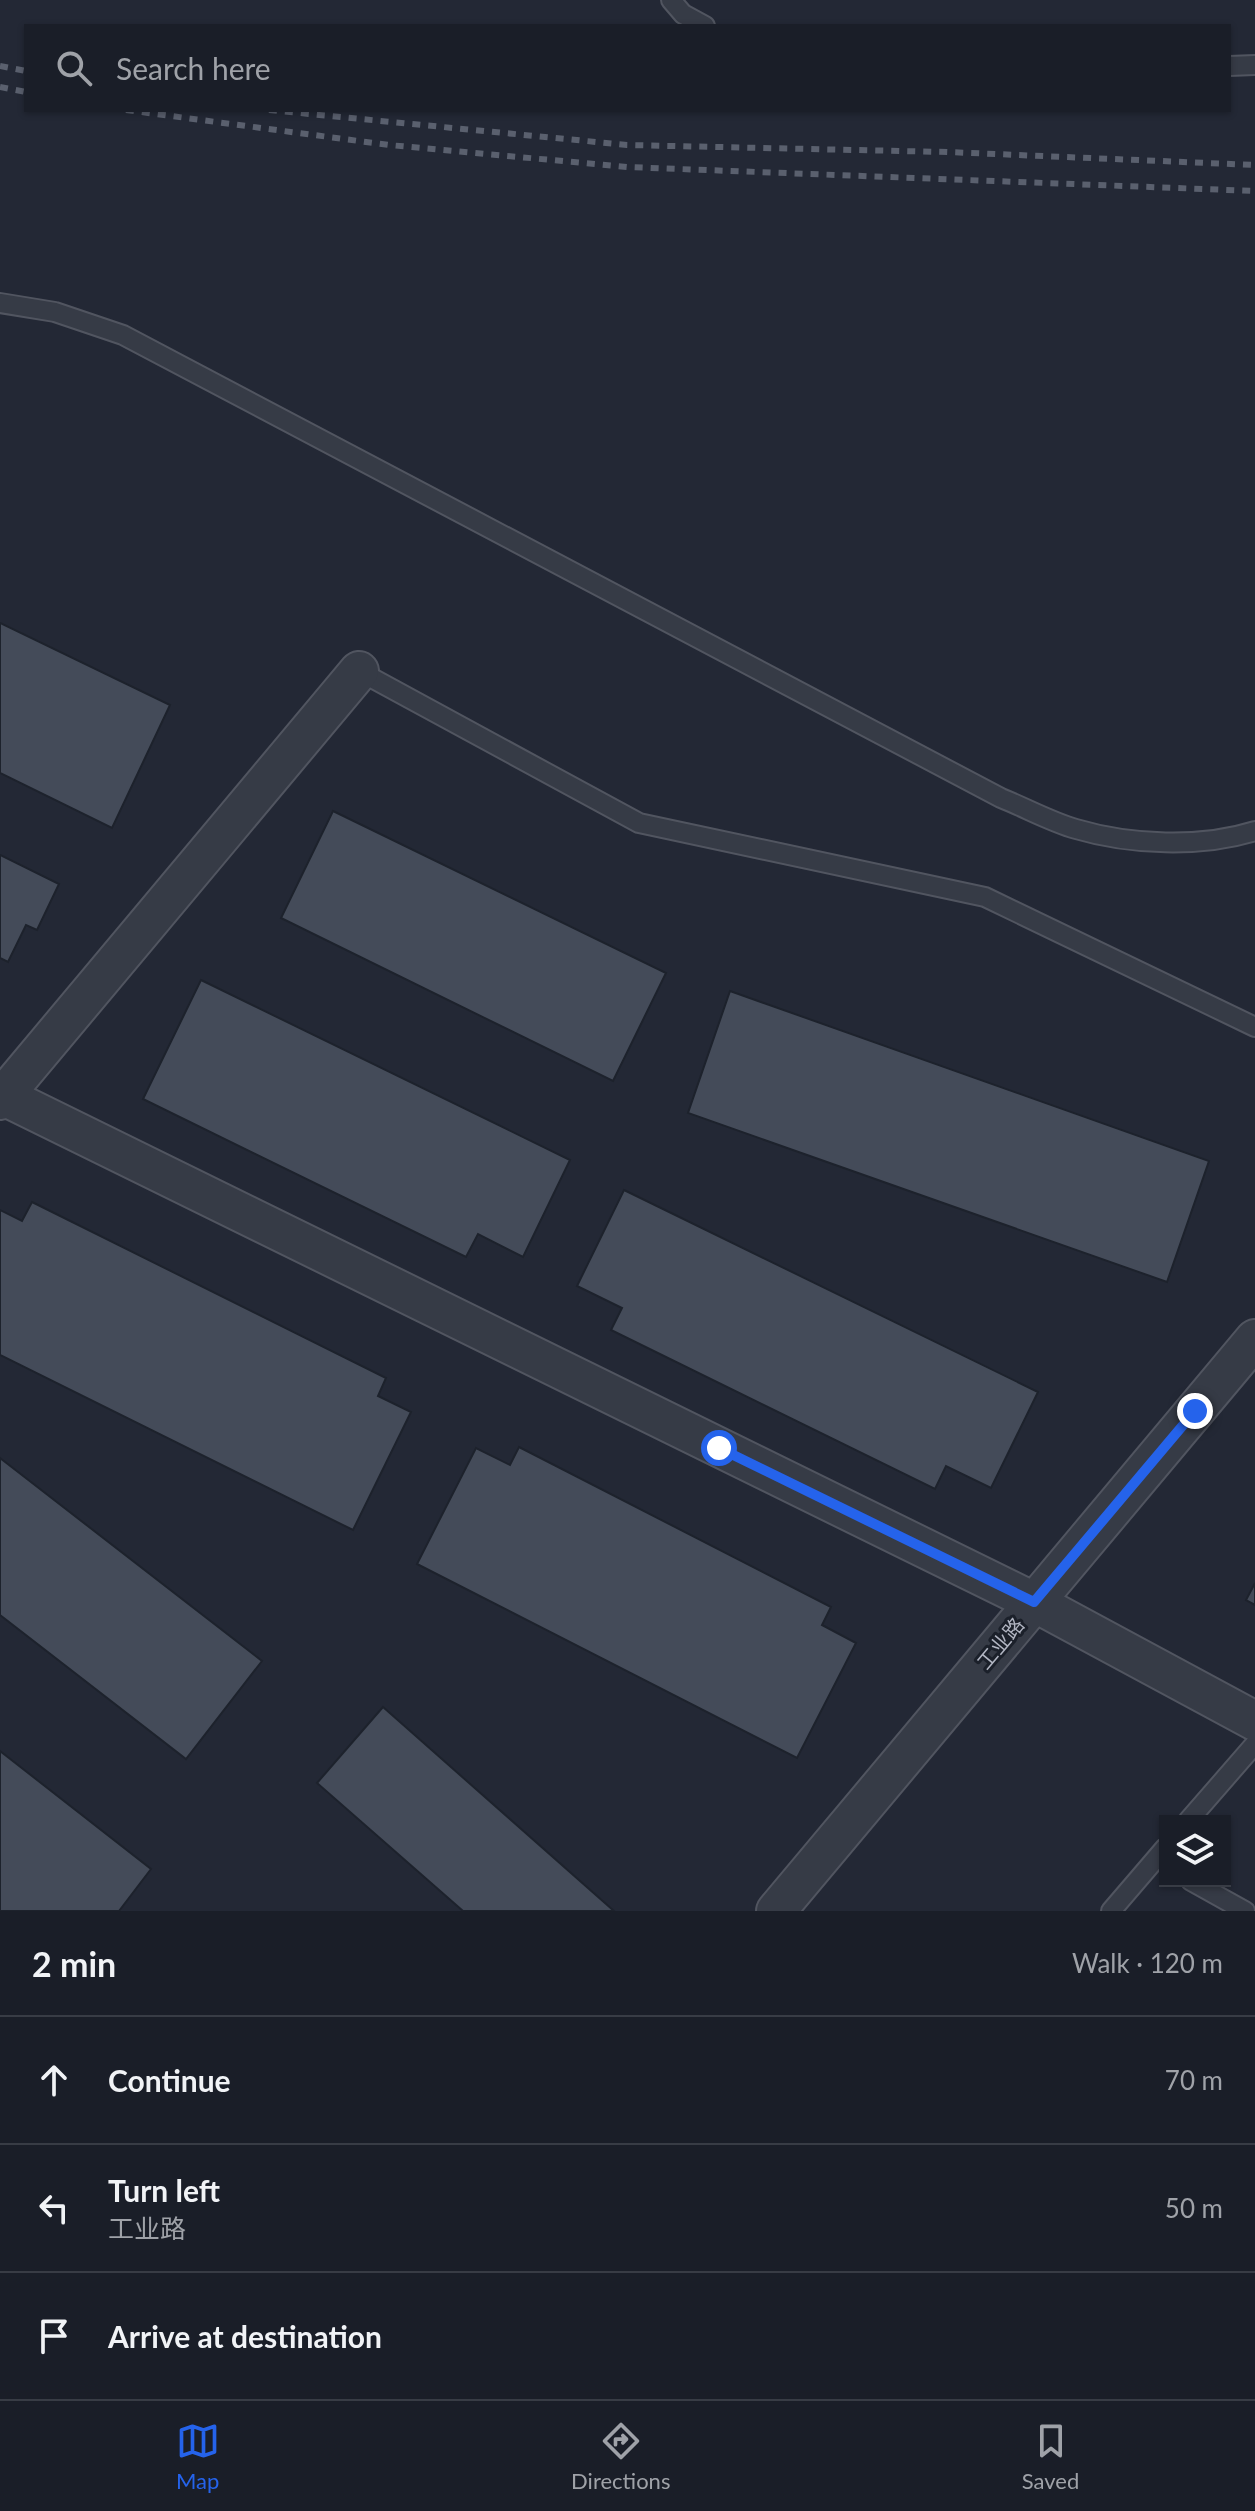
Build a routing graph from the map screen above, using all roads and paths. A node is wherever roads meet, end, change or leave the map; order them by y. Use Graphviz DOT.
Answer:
graph roads {
  1 [pos="671,0"];
  2 [pos="701,24"];
  3 [pos="1255,65"];
  4 [pos="1231,66"];
  5 [pos="0,303"];
  6 [pos="359,671"];
  7 [pos="1255,831"];
  8 [pos="1255,1027"];
  9 [pos="1,1097"];
  10 [pos="1255,1339"];
  11 [pos="1034,1602"];
  12 [pos="1255,1721"];
  13 [pos="1255,1744"];
  14 [pos="1193,1815"];
  15 [pos="1159,1860"];
  16 [pos="1202,1887"];
  17 [pos="776,1911"];
  18 [pos="1111,1911"];
  19 [pos="1245,1911"];
  1 -- 2 [label="lane"];
  3 -- 4 [label="lane"];
  5 -- 7 [label="lane"];
  6 -- 8 [label="lane"];
  6 -- 9 [label="street"];
  9 -- 11 [label="street"];
  10 -- 11 [label="street, 工业路"];
  11 -- 12 [label="street"];
  11 -- 17 [label="street, 工业路"];
  13 -- 14 [label="lane"];
  15 -- 18 [label="lane"];
  16 -- 19 [label="lane"];
}
